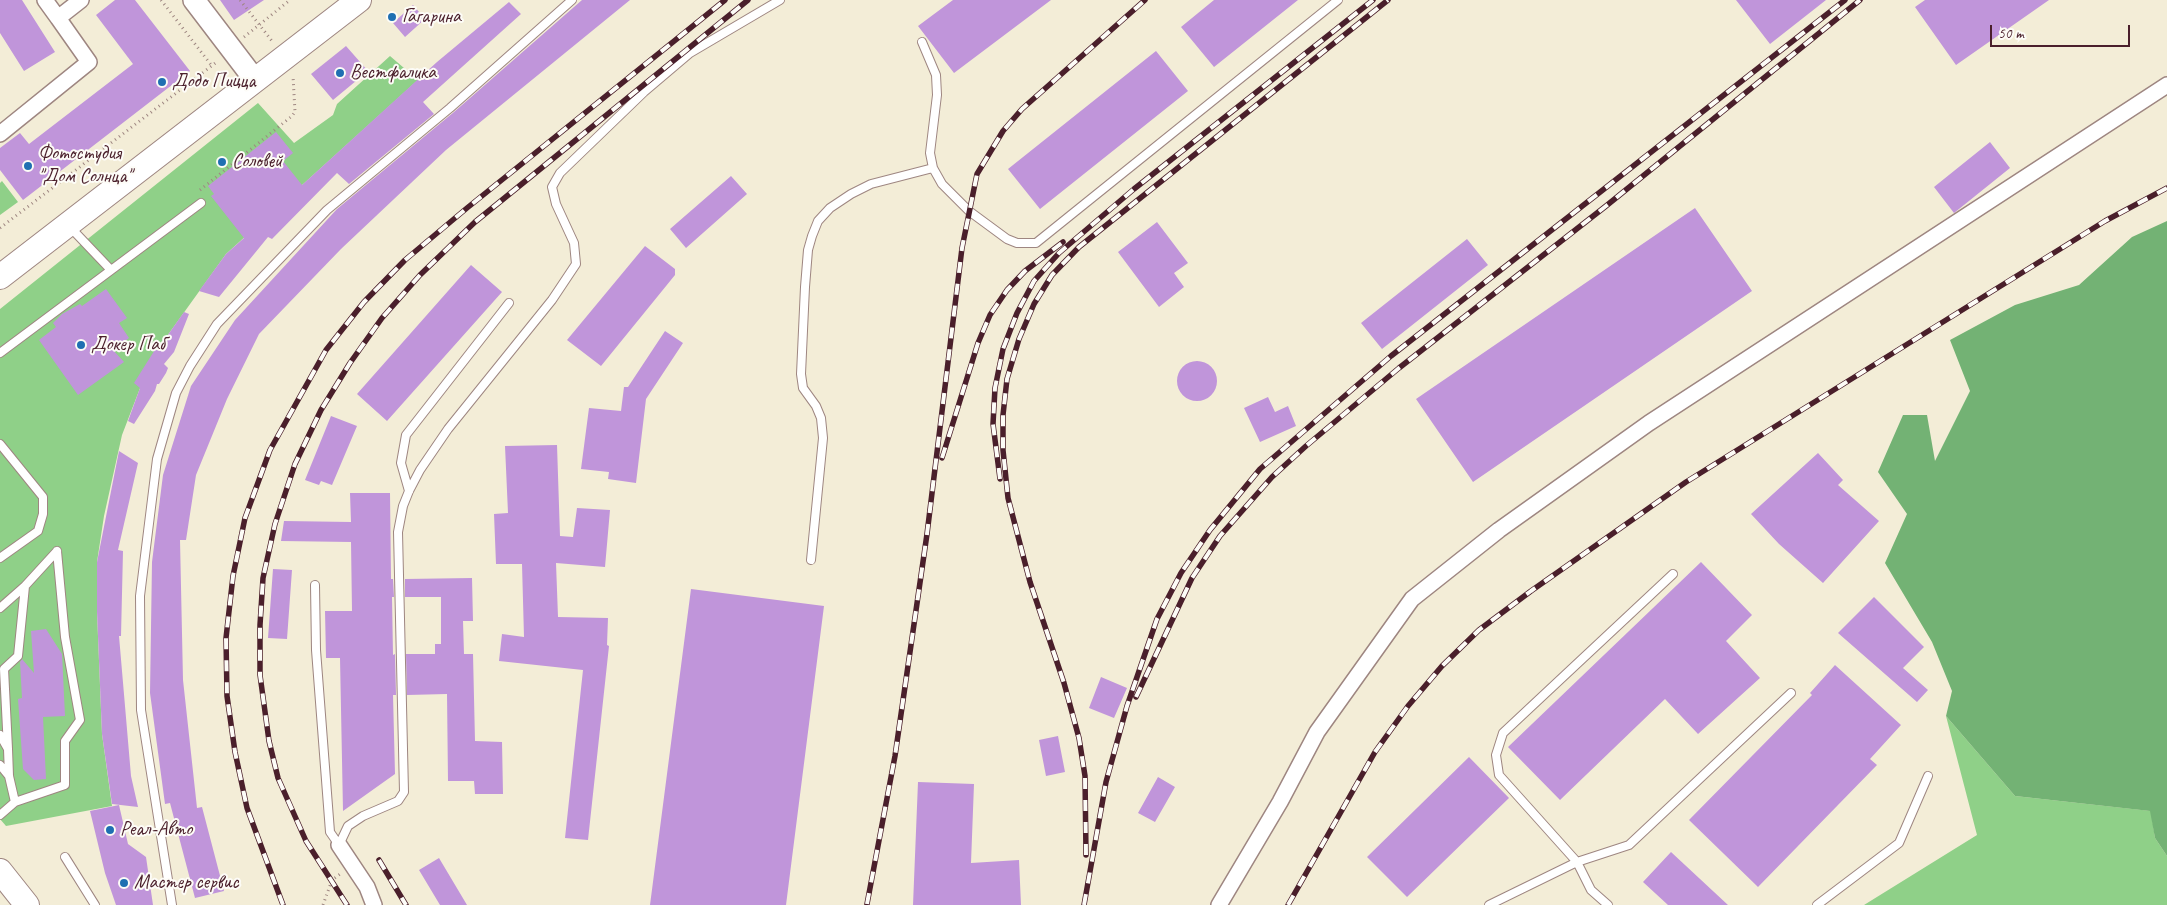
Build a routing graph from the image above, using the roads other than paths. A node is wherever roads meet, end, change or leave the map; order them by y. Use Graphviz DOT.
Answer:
graph roads {
  1 [pos="45,0"];
  2 [pos="81,0"];
  3 [pos="194,0"];
  4 [pos="359,0"];
  5 [pos="572,0"];
  6 [pos="780,0"];
  7 [pos="1338,0"];
  8 [pos="58,18"];
  9 [pos="922,42"];
  10 [pos="255,80"];
  11 [pos="2167,85"];
  12 [pos="0,134"];
  13 [pos="933,168"];
  14 [pos="201,203"];
  15 [pos="68,225"];
  16 [pos="110,269"];
  17 [pos="0,277"];
  18 [pos="509,303"];
  19 [pos="0,353"];
  20 [pos="0,444"];
  21 [pos="408,491"];
  22 [pos="0,558"];
  23 [pos="811,560"];
  24 [pos="1673,574"];
  25 [pos="315,585"];
  26 [pos="25,586"];
  27 [pos="0,608"];
  28 [pos="1792,693"];
  29 [pos="0,735"];
  30 [pos="8,749"];
  31 [pos="0,765"];
  32 [pos="9,776"];
  33 [pos="1928,776"];
  34 [pos="15,802"];
  35 [pos="0,815"];
  36 [pos="339,845"];
  37 [pos="66,856"];
  38 [pos="1577,862"];
  39 [pos="0,871"];
  40 [pos="27,905"];
  41 [pos="96,905"];
  42 [pos="172,905"];
  43 [pos="374,905"];
  44 [pos="1218,905"];
  45 [pos="1489,905"];
  46 [pos="1608,905"];
  47 [pos="1817,905"];
  1 -- 8 [label="street"];
  2 -- 8 [label="street"];
  3 -- 10 [label="street"];
  4 -- 10 [label="main road"];
  5 -- 42 [label="lane"];
  6 -- 21 [label="lane"];
  7 -- 13 [label="lane"];
  8 -- 12 [label="street"];
  9 -- 13 [label="lane"];
  10 -- 15 [label="main road"];
  11 -- 44 [label="street"];
  13 -- 23 [label="lane"];
  14 -- 16 [label="lane"];
  15 -- 16 [label="lane"];
  15 -- 17 [label="main road"];
  16 -- 19 [label="lane"];
  18 -- 21 [label="lane"];
  20 -- 22 [label="lane"];
  21 -- 36 [label="lane"];
  24 -- 38 [label="lane"];
  25 -- 36 [label="lane"];
  26 -- 27 [label="lane"];
  26 -- 30 [label="lane"];
  26 -- 34 [label="lane"];
  28 -- 38 [label="lane"];
  29 -- 30 [label="lane"];
  30 -- 32 [label="lane"];
  31 -- 32 [label="lane"];
  32 -- 34 [label="lane"];
  33 -- 47 [label="lane"];
  34 -- 35 [label="lane"];
  36 -- 43 [label="street"];
  37 -- 41 [label="lane"];
  38 -- 45 [label="lane"];
  38 -- 46 [label="lane"];
  39 -- 40 [label="main road"];
}
